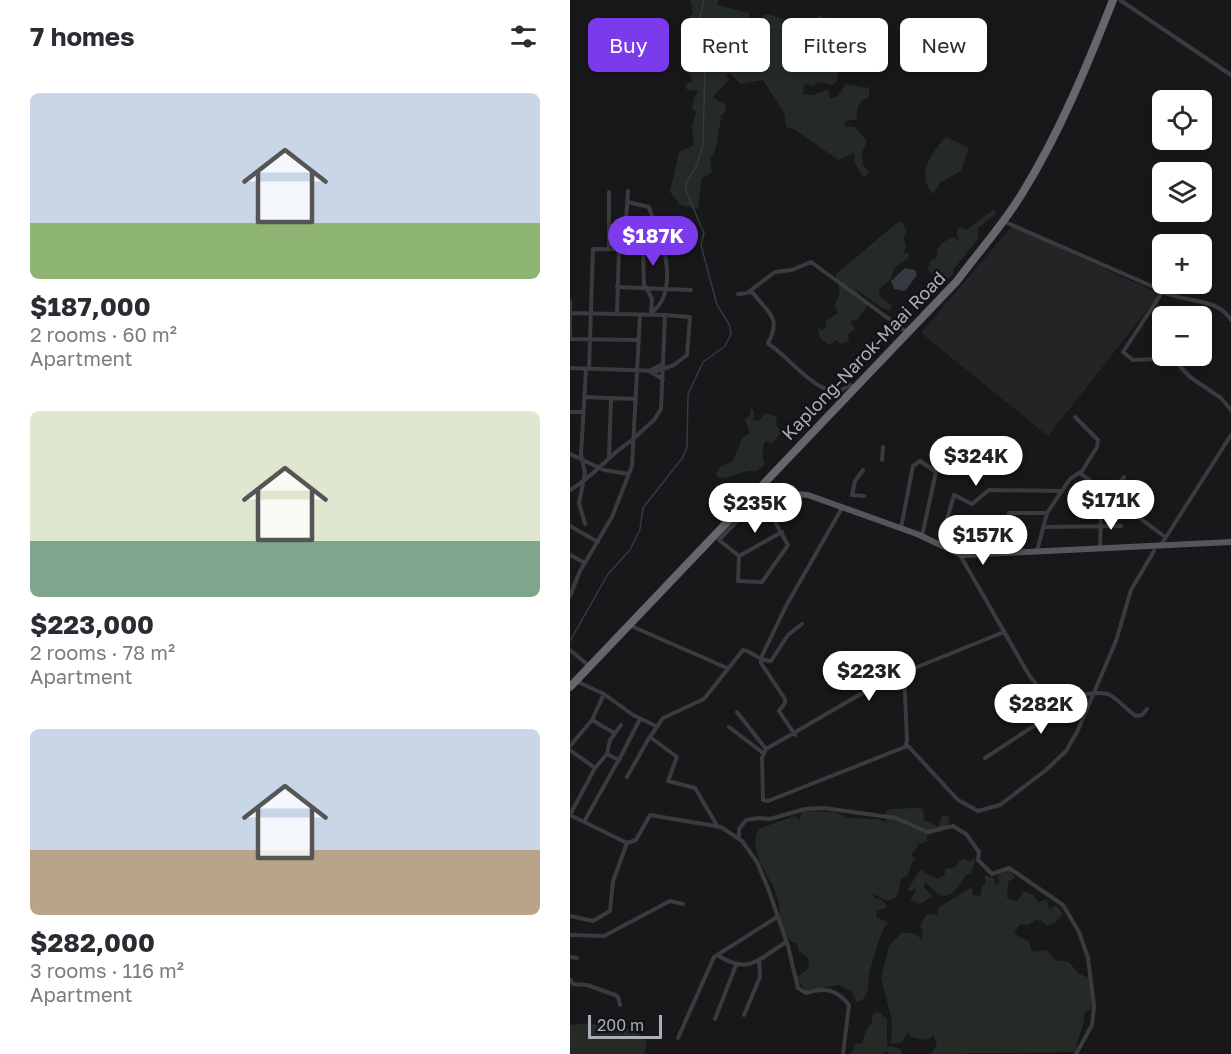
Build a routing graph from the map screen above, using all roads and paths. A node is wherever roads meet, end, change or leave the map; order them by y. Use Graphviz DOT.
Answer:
graph roads {
  1 [pos="1113,0"];
  2 [pos="1120,0"];
  3 [pos="1231,75"];
  4 [pos="609,192"];
  5 [pos="628,192"];
  6 [pos="628,202"];
  7 [pos="1004,221"];
  8 [pos="663,244"];
  9 [pos="609,248"];
  10 [pos="620,249"];
  11 [pos="643,249"];
  12 [pos="661,250"];
  13 [pos="665,254"];
  14 [pos="617,287"];
  15 [pos="645,287"];
  16 [pos="665,287"];
  17 [pos="1152,287"];
  18 [pos="690,290"];
  19 [pos="749,292"];
  20 [pos="738,294"];
  21 [pos="1168,294"];
  22 [pos="652,299"];
  23 [pos="570,302"];
  24 [pos="658,307"];
  25 [pos="1152,308"];
  26 [pos="570,313"];
  27 [pos="591,313"];
  28 [pos="616,313"];
  29 [pos="651,313"];
  30 [pos="664,314"];
  31 [pos="640,315"];
  32 [pos="1231,320"];
  33 [pos="570,326"];
  34 [pos="907,332"];
  35 [pos="570,339"];
  36 [pos="589,340"];
  37 [pos="639,340"];
  38 [pos="1152,359"];
  39 [pos="663,364"];
  40 [pos="1180,366"];
  41 [pos="570,368"];
  42 [pos="588,369"];
  43 [pos="663,370"];
  44 [pos="636,371"];
  45 [pos="648,371"];
  46 [pos="663,379"];
  47 [pos="855,387"];
  48 [pos="584,397"];
  49 [pos="611,399"];
  50 [pos="635,399"];
  51 [pos="1231,410"];
  52 [pos="570,412"];
  53 [pos="584,412"];
  54 [pos="1075,417"];
  55 [pos="1231,435"];
  56 [pos="631,441"];
  57 [pos="883,447"];
  58 [pos="570,454"];
  59 [pos="609,457"];
  60 [pos="882,460"];
  61 [pos="584,461"];
  62 [pos="600,465"];
  63 [pos="863,470"];
  64 [pos="1080,472"];
  65 [pos="629,474"];
  66 [pos="1124,477"];
  67 [pos="584,483"];
  68 [pos="570,490"];
  69 [pos="1062,491"];
  70 [pos="751,495"];
  71 [pos="1111,495"];
  72 [pos="864,496"];
  73 [pos="763,497"];
  74 [pos="1106,507"];
  75 [pos="842,508"];
  76 [pos="768,509"];
  77 [pos="1047,513"];
  78 [pos="737,515"];
  79 [pos="585,524"];
  80 [pos="570,526"];
  81 [pos="1100,526"];
  82 [pos="1121,526"];
  83 [pos="1043,527"];
  84 [pos="901,528"];
  85 [pos="782,532"];
  86 [pos="922,536"];
  87 [pos="1165,537"];
  88 [pos="598,542"];
  89 [pos="1231,542"];
  90 [pos="940,543"];
  91 [pos="1160,545"];
  92 [pos="1100,550"];
  93 [pos="1037,551"];
  94 [pos="1154,551"];
  95 [pos="959,554"];
  96 [pos="993,554"];
  97 [pos="570,555"];
  98 [pos="739,556"];
  99 [pos="585,563"];
  100 [pos="570,596"];
  101 [pos="802,624"];
  102 [pos="628,625"];
  103 [pos="1004,632"];
  104 [pos="570,650"];
  105 [pos="761,661"];
  106 [pos="590,666"];
  107 [pos="727,668"];
  108 [pos="904,671"];
  109 [pos="573,684"];
  110 [pos="604,694"];
  111 [pos="1092,694"];
  112 [pos="1049,701"];
  113 [pos="1147,709"];
  114 [pos="737,712"];
  115 [pos="640,719"];
  116 [pos="592,720"];
  117 [pos="621,725"];
  118 [pos="656,726"];
  119 [pos="729,728"];
  120 [pos="614,733"];
  121 [pos="795,735"];
  122 [pos="650,737"];
  123 [pos="904,747"];
  124 [pos="570,748"];
  125 [pos="764,751"];
  126 [pos="607,754"];
  127 [pos="985,758"];
  128 [pos="618,761"];
  129 [pos="594,768"];
  130 [pos="627,777"];
  131 [pos="570,815"];
  132 [pos="585,820"];
  133 [pos="718,826"];
  134 [pos="739,839"];
  135 [pos="627,843"];
  136 [pos="683,904"];
  137 [pos="570,916"];
  138 [pos="777,917"];
  139 [pos="570,934"];
  140 [pos="786,942"];
  141 [pos="719,956"];
  142 [pos="570,957"];
  143 [pos="576,958"];
  144 [pos="759,959"];
  145 [pos="736,965"];
  146 [pos="570,979"];
  147 [pos="620,1005"];
  148 [pos="744,1016"];
  149 [pos="715,1019"];
  150 [pos="678,1038"];
  151 [pos="843,1054"];
  152 [pos="1076,1054"];
  1 -- 7 [label="highway, Kaplong-Narok-Maai Road"];
  2 -- 3 [label="street"];
  4 -- 9 [label="street"];
  5 -- 6 [label="street"];
  6 -- 8 [label="street"];
  6 -- 10 [label="street"];
  7 -- 17 [label="street"];
  7 -- 34 [label="highway, Kaplong-Narok-Maai Road"];
  8 -- 12 [label="street"];
  8 -- 13 [label="street"];
  9 -- 10 [label="street"];
  9 -- 27 [label="street"];
  10 -- 11 [label="street"];
  10 -- 14 [label="street"];
  11 -- 12 [label="street"];
  11 -- 15 [label="street"];
  12 -- 13 [label="street"];
  13 -- 16 [label="street"];
  14 -- 15 [label="street"];
  14 -- 28 [label="street"];
  15 -- 16 [label="street"];
  15 -- 22 [label="street"];
  16 -- 18 [label="street"];
  16 -- 24 [label="street"];
  19 -- 20 [label="street"];
  19 -- 34 [label="street"];
  19 -- 47 [label="street"];
  21 -- 32 [label="street"];
  22 -- 24 [label="street"];
  22 -- 29 [label="street"];
  23 -- 26 [label="street"];
  24 -- 29 [label="street"];
  24 -- 30 [label="street"];
  25 -- 38 [label="street"];
  26 -- 27 [label="street"];
  26 -- 33 [label="street"];
  27 -- 28 [label="street"];
  27 -- 36 [label="street"];
  28 -- 31 [label="street"];
  29 -- 30 [label="street"];
  29 -- 31 [label="street"];
  30 -- 39 [label="street"];
  30 -- 43 [label="street"];
  31 -- 37 [label="street"];
  33 -- 35 [label="street"];
  34 -- 47 [label="highway, Kaplong-Narok-Maai Road"];
  35 -- 36 [label="street"];
  36 -- 37 [label="street"];
  36 -- 42 [label="street"];
  37 -- 44 [label="street"];
  39 -- 43 [label="street"];
  39 -- 45 [label="street"];
  40 -- 51 [label="street"];
  41 -- 42 [label="street"];
  42 -- 44 [label="street"];
  42 -- 48 [label="street"];
  43 -- 45 [label="street"];
  43 -- 46 [label="street"];
  44 -- 45 [label="street"];
  44 -- 50 [label="street"];
  45 -- 46 [label="street"];
  46 -- 56 [label="street"];
  47 -- 70 [label="highway, Kaplong-Narok-Maai Road"];
  48 -- 49 [label="street"];
  48 -- 53 [label="street"];
  49 -- 50 [label="street"];
  49 -- 59 [label="street"];
  50 -- 56 [label="street"];
  52 -- 53 [label="street"];
  53 -- 61 [label="street"];
  54 -- 64 [label="street"];
  55 -- 87 [label="street"];
  56 -- 59 [label="street"];
  56 -- 65 [label="street"];
  57 -- 60 [label="street"];
  58 -- 61 [label="street"];
  59 -- 62 [label="street"];
  61 -- 62 [label="street"];
  61 -- 67 [label="street"];
  62 -- 65 [label="street"];
  62 -- 67 [label="street"];
  63 -- 72 [label="street"];
  64 -- 69 [label="street"];
  64 -- 71 [label="street"];
  65 -- 88 [label="street"];
  66 -- 71 [label="street"];
  67 -- 68 [label="street"];
  67 -- 79 [label="street"];
  69 -- 77 [label="street"];
  69 -- 90 [label="street"];
  70 -- 73 [label="main road"];
  70 -- 78 [label="highway, Kaplong-Narok-Maai Road"];
  71 -- 87 [label="street"];
  73 -- 75 [label="main road"];
  73 -- 76 [label="street"];
  74 -- 81 [label="street"];
  75 -- 84 [label="main road"];
  75 -- 105 [label="street"];
  76 -- 78 [label="street"];
  76 -- 85 [label="street"];
  77 -- 83 [label="street"];
  77 -- 96 [label="street"];
  78 -- 98 [label="street"];
  78 -- 102 [label="highway, Kaplong-Narok-Maai Road"];
  80 -- 88 [label="street"];
  81 -- 82 [label="street"];
  81 -- 83 [label="street"];
  81 -- 92 [label="street"];
  83 -- 93 [label="street"];
  84 -- 86 [label="main road"];
  84 -- 86 [label="street"];
  85 -- 98 [label="street"];
  85 -- 98 [label="street"];
  86 -- 90 [label="main road"];
  87 -- 91 [label="street"];
  88 -- 99 [label="street"];
  89 -- 91 [label="main road"];
  90 -- 95 [label="main road"];
  91 -- 92 [label="main road"];
  92 -- 93 [label="main road"];
  93 -- 96 [label="main road"];
  94 -- 111 [label="street"];
  95 -- 96 [label="main road"];
  95 -- 103 [label="street"];
  97 -- 99 [label="street"];
  99 -- 100 [label="street"];
  101 -- 105 [label="street"];
  102 -- 106 [label="highway, Kaplong-Narok-Maai Road"];
  102 -- 107 [label="street"];
  103 -- 108 [label="street"];
  103 -- 112 [label="street"];
  104 -- 106 [label="street"];
  105 -- 107 [label="street"];
  105 -- 121 [label="street"];
  106 -- 109 [label="highway, Kaplong-Narok-Maai Road"];
  107 -- 118 [label="street"];
  108 -- 121 [label="street"];
  108 -- 123 [label="street"];
  109 -- 110 [label="street"];
  110 -- 115 [label="street"];
  110 -- 116 [label="street"];
  111 -- 112 [label="street"];
  111 -- 113 [label="street"];
  111 -- 123 [label="street"];
  112 -- 127 [label="street"];
  114 -- 125 [label="street"];
  115 -- 118 [label="street"];
  115 -- 128 [label="street"];
  116 -- 120 [label="street"];
  116 -- 124 [label="street"];
  117 -- 120 [label="street"];
  118 -- 122 [label="street"];
  119 -- 125 [label="street"];
  120 -- 126 [label="street"];
  121 -- 125 [label="street"];
  122 -- 130 [label="street"];
  122 -- 133 [label="street"];
  123 -- 125 [label="street"];
  124 -- 129 [label="street"];
  126 -- 128 [label="street"];
  126 -- 129 [label="street"];
  128 -- 132 [label="street"];
  129 -- 131 [label="street"];
  131 -- 132 [label="street"];
  132 -- 135 [label="street"];
  133 -- 134 [label="street"];
  133 -- 135 [label="street"];
  134 -- 138 [label="street"];
  134 -- 152 [label="street"];
  135 -- 137 [label="street"];
  136 -- 139 [label="street"];
  138 -- 140 [label="street"];
  138 -- 141 [label="street"];
  140 -- 144 [label="street"];
  140 -- 151 [label="street"];
  141 -- 145 [label="street"];
  141 -- 150 [label="street"];
  142 -- 143 [label="street"];
  144 -- 145 [label="street"];
  144 -- 148 [label="street"];
  145 -- 149 [label="street"];
  146 -- 147 [label="street"];
}
